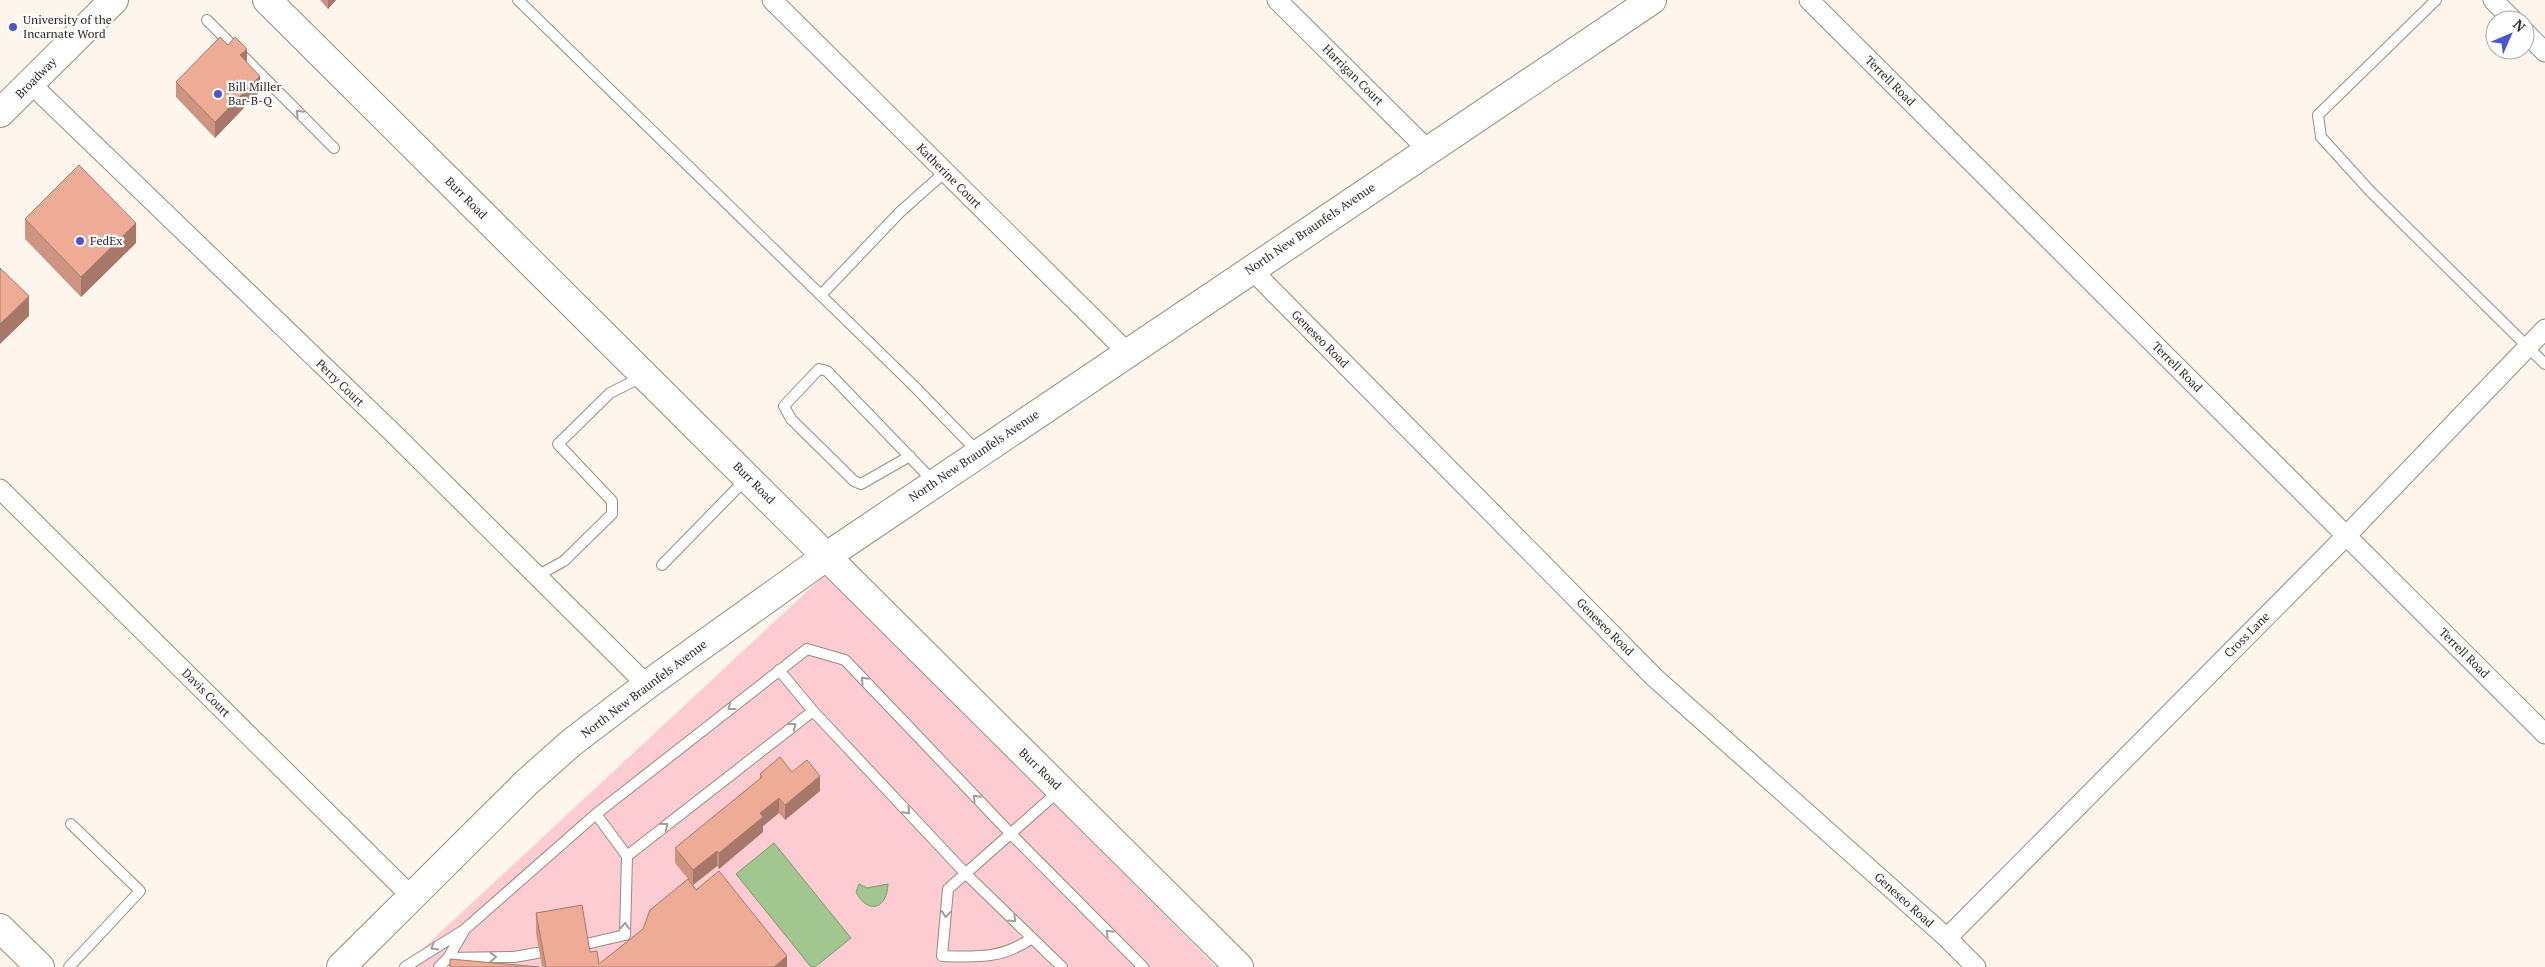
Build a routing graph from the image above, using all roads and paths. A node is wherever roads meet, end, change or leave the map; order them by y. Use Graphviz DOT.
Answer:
graph roads {
  1 [pos="114,0"];
  2 [pos="267,0"];
  3 [pos="518,0"];
  4 [pos="772,0"];
  5 [pos="1277,0"];
  6 [pos="1652,0"];
  7 [pos="1809,0"];
  8 [pos="2436,0"];
  9 [pos="2493,0"];
  10 [pos="2503,10"];
  11 [pos="207,20"];
  12 [pos="2535,42"];
  13 [pos="2545,52"];
  14 [pos="30,83"];
  15 [pos="0,113"];
  16 [pos="334,148"];
  17 [pos="1429,151"];
  18 [pos="945,172"];
  19 [pos="1251,269"];
  20 [pos="821,295"];
  21 [pos="2545,330"];
  22 [pos="2528,346"];
  23 [pos="1127,352"];
  24 [pos="2545,364"];
  25 [pos="645,375"];
  26 [pos="979,453"];
  27 [pos="910,456"];
  28 [pos="748,477"];
  29 [pos="935,482"];
  30 [pos="2,495"];
  31 [pos="2346,535"];
  32 [pos="827,556"];
  33 [pos="662,565"];
  34 [pos="537,576"];
  35 [pos="779,670"];
  36 [pos="647,686"];
  37 [pos="813,711"];
  38 [pos="2545,734"];
  39 [pos="1061,789"];
  40 [pos="596,814"];
  41 [pos="71,824"];
  42 [pos="1010,833"];
  43 [pos="627,856"];
  44 [pos="965,873"];
  45 [pos="412,897"];
  46 [pos="0,928"];
  47 [pos="464,930"];
  48 [pos="1032,938"];
  49 [pos="1947,938"];
  50 [pos="586,944"];
  51 [pos="536,953"];
  52 [pos="448,958"];
  53 [pos="40,967"];
  54 [pos="69,967"];
  55 [pos="341,967"];
  56 [pos="405,967"];
  57 [pos="439,967"];
  58 [pos="1062,967"];
  59 [pos="1144,967"];
  60 [pos="1238,967"];
  61 [pos="1976,967"];
  1 -- 14 [label="street, Broadway"];
  2 -- 25 [label="street, Burr Road"];
  3 -- 20 [label="lane"];
  4 -- 18 [label="street, Katherine Court"];
  5 -- 17 [label="street, Harrigan Court"];
  6 -- 17 [label="street, North New Braunfels Avenue"];
  7 -- 31 [label="street, Terrell Road"];
  8 -- 22 [label="lane"];
  9 -- 10 [label="street"];
  16 -- 11 [label="lane, one-way"];
  12 -- 13 [label="street"];
  14 -- 15 [label="street, Broadway"];
  14 -- 34 [label="street, Perry Court"];
  17 -- 19 [label="street, North New Braunfels Avenue"];
  18 -- 20 [label="lane"];
  18 -- 23 [label="street, Katherine Court"];
  19 -- 23 [label="street, North New Braunfels Avenue"];
  19 -- 49 [label="street, Geneseo Road"];
  20 -- 26 [label="lane"];
  21 -- 22 [label="street, Cross Lane"];
  22 -- 24 [label="lane"];
  22 -- 31 [label="street, Cross Lane"];
  23 -- 26 [label="street, North New Braunfels Avenue"];
  25 -- 28 [label="street, Burr Road"];
  25 -- 34 [label="lane"];
  26 -- 29 [label="street, North New Braunfels Avenue"];
  27 -- 27 [label="lane"];
  27 -- 29 [label="lane"];
  28 -- 32 [label="street, Burr Road"];
  28 -- 33 [label="lane"];
  29 -- 32 [label="street, North New Braunfels Avenue"];
  30 -- 45 [label="street, Davis Court"];
  31 -- 38 [label="street, Terrell Road"];
  31 -- 49 [label="street, Cross Lane"];
  32 -- 36 [label="street, North New Braunfels Avenue"];
  32 -- 39 [label="street, Burr Road"];
  34 -- 36 [label="street, Perry Court"];
  35 -- 37 [label="lane"];
  35 -- 40 [label="lane, one-way"];
  42 -- 35 [label="lane, one-way"];
  36 -- 45 [label="street, North New Braunfels Avenue"];
  43 -- 37 [label="lane, one-way"];
  37 -- 44 [label="lane, one-way"];
  39 -- 42 [label="lane"];
  39 -- 60 [label="street, Burr Road"];
  40 -- 43 [label="lane"];
  40 -- 47 [label="lane"];
  41 -- 54 [label="lane"];
  42 -- 44 [label="lane"];
  59 -- 42 [label="lane, one-way"];
  50 -- 43 [label="lane, one-way"];
  44 -- 48 [label="lane, one-way"];
  44 -- 48 [label="lane, one-way"];
  45 -- 55 [label="street, North New Braunfels Avenue"];
  46 -- 53 [label="street"];
  47 -- 52 [label="lane"];
  47 -- 56 [label="lane, one-way"];
  48 -- 58 [label="lane"];
  49 -- 61 [label="street, Geneseo Road"];
  52 -- 51 [label="lane, one-way"];
  52 -- 57 [label="lane"];
}
